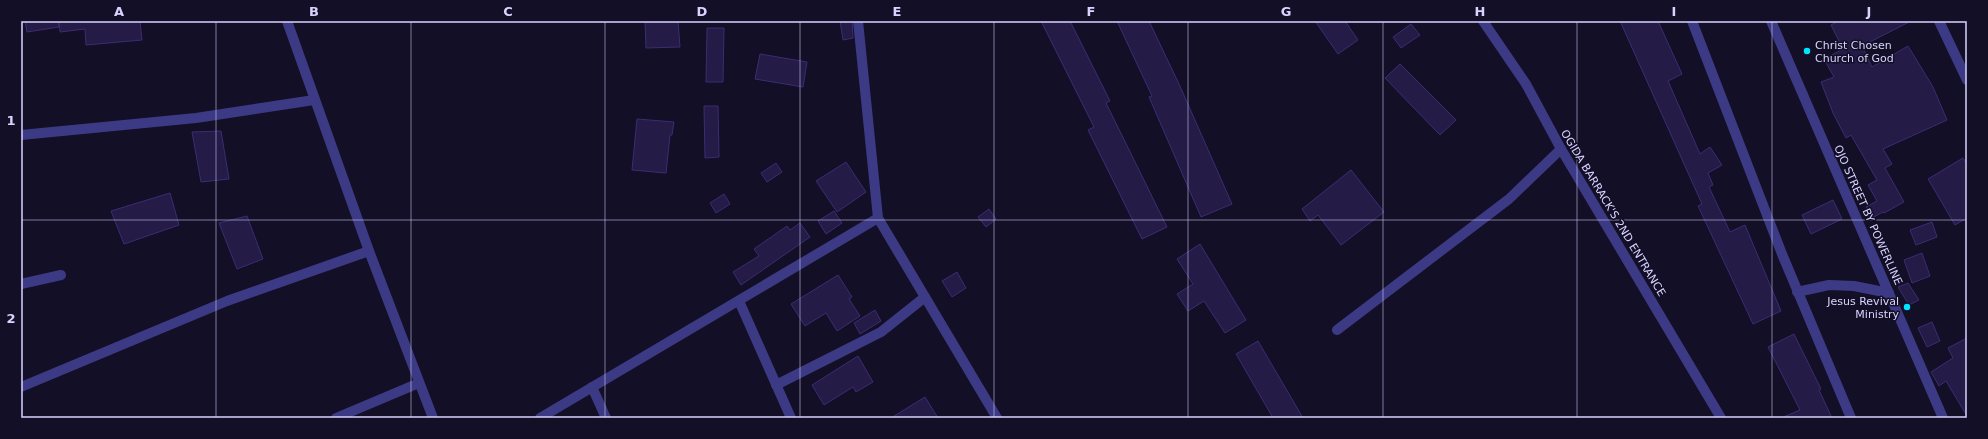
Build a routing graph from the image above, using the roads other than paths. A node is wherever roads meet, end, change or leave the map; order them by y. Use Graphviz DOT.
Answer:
graph roads {
  1 [pos="287,21"];
  2 [pos="858,21"];
  3 [pos="1483,21"];
  4 [pos="1692,21"];
  5 [pos="1771,21"];
  6 [pos="1939,21"];
  7 [pos="1967,80"];
  8 [pos="314,100"];
  9 [pos="21,135"];
  10 [pos="1561,149"];
  11 [pos="878,218"];
  12 [pos="369,251"];
  13 [pos="61,275"];
  14 [pos="21,284"];
  15 [pos="1797,292"];
  16 [pos="1889,293"];
  17 [pos="925,297"];
  18 [pos="739,301"];
  19 [pos="1337,330"];
  20 [pos="419,383"];
  21 [pos="776,385"];
  22 [pos="21,387"];
  23 [pos="592,387"];
  24 [pos="336,418"];
  25 [pos="433,418"];
  26 [pos="540,418"];
  27 [pos="606,418"];
  28 [pos="791,418"];
  29 [pos="997,418"];
  30 [pos="1721,418"];
  31 [pos="1851,418"];
  32 [pos="1943,418"];
  1 -- 8 [label="street"];
  2 -- 11 [label="street"];
  3 -- 10 [label="street, OGIDA BARRACK'S 2ND ENTRANCE"];
  4 -- 15 [label="street"];
  5 -- 16 [label="street, OJO STREET BY POWERLINE"];
  6 -- 7 [label="street"];
  8 -- 9 [label="street"];
  8 -- 12 [label="street"];
  10 -- 19 [label="street"];
  10 -- 30 [label="street, OGIDA BARRACK'S 2ND ENTRANCE"];
  11 -- 17 [label="street"];
  11 -- 18 [label="street"];
  12 -- 20 [label="street"];
  12 -- 22 [label="street"];
  13 -- 14 [label="street"];
  15 -- 16 [label="street"];
  15 -- 31 [label="street"];
  16 -- 32 [label="street, OJO STREET BY POWERLINE"];
  17 -- 21 [label="street"];
  17 -- 29 [label="street"];
  18 -- 21 [label="street"];
  18 -- 23 [label="street"];
  20 -- 24 [label="street"];
  20 -- 25 [label="street"];
  21 -- 28 [label="street"];
  23 -- 26 [label="street"];
  23 -- 27 [label="street"];
}
